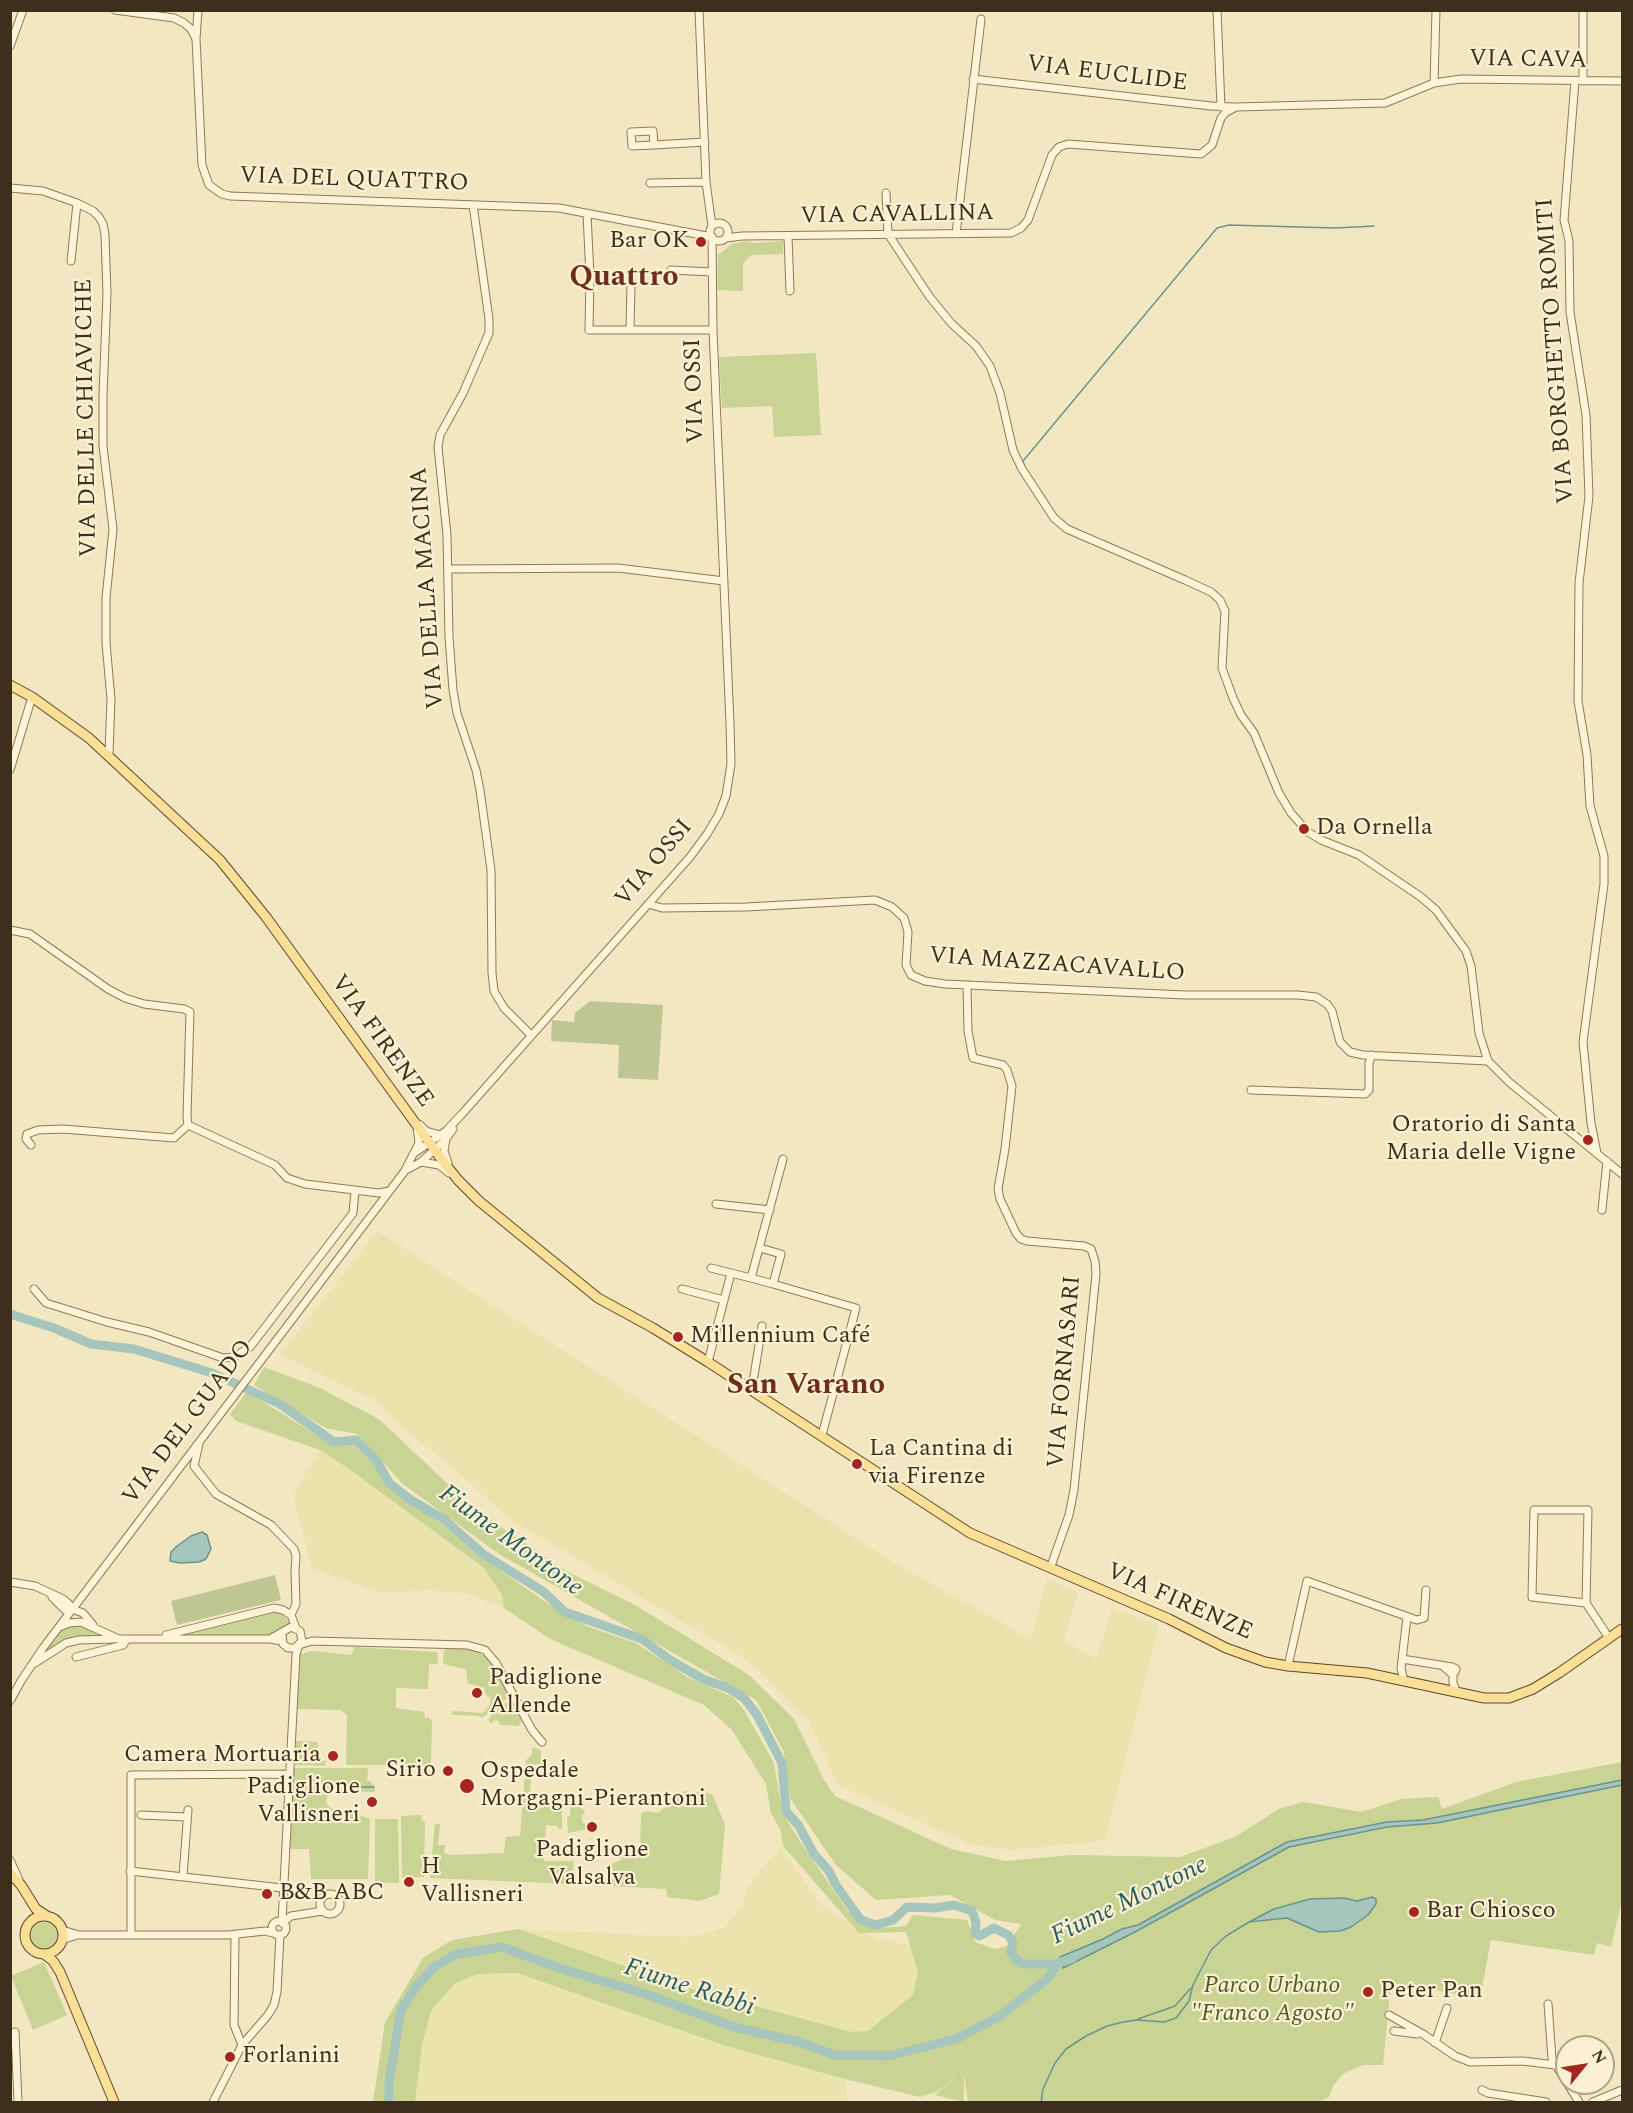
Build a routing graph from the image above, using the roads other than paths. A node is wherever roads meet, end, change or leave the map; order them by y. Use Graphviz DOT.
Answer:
graph roads {
  1 [pos="23,10"];
  2 [pos="115,10"];
  3 [pos="198,10"];
  4 [pos="699,10"];
  5 [pos="1217,10"];
  6 [pos="1436,10"];
  7 [pos="1583,10"];
  8 [pos="981,20"];
  9 [pos="196,39"];
  10 [pos="10,46"];
  11 [pos="974,79"];
  12 [pos="1579,81"];
  13 [pos="1623,81"];
  14 [pos="1434,83"];
  15 [pos="1221,107"];
  16 [pos="1236,107"];
  17 [pos="705,142"];
  18 [pos="654,145"];
  19 [pos="706,182"];
  20 [pos="650,183"];
  21 [pos="10,188"];
  22 [pos="886,193"];
  23 [pos="77,203"];
  24 [pos="473,205"];
  25 [pos="709,208"];
  26 [pos="588,214"];
  27 [pos="725,226"];
  28 [pos="711,232"];
  29 [pos="888,234"];
  30 [pos="956,234"];
  31 [pos="741,236"];
  32 [pos="788,236"];
  33 [pos="724,239"];
  34 [pos="713,253"];
  35 [pos="71,261"];
  36 [pos="671,270"];
  37 [pos="712,272"];
  38 [pos="631,284"];
  39 [pos="790,291"];
  40 [pos="630,330"];
  41 [pos="713,330"];
  42 [pos="449,569"];
  43 [pos="724,581"];
  44 [pos="10,685"];
  45 [pos="32,697"];
  46 [pos="109,754"];
  47 [pos="10,770"];
  48 [pos="648,904"];
  49 [pos="10,930"];
  50 [pos="967,985"];
  51 [pos="531,1035"];
  52 [pos="1372,1055"];
  53 [pos="1488,1061"];
  54 [pos="1251,1090"];
  55 [pos="416,1122"];
  56 [pos="188,1125"];
  57 [pos="443,1137"];
  58 [pos="31,1145"];
  59 [pos="432,1146"];
  60 [pos="416,1152"];
  61 [pos="1597,1153"];
  62 [pos="783,1159"];
  63 [pos="1607,1161"];
  64 [pos="421,1162"];
  65 [pos="404,1173"];
  66 [pos="1623,1174"];
  67 [pos="458,1180"];
  68 [pos="355,1191"];
  69 [pos="389,1191"];
  70 [pos="716,1204"];
  71 [pos="770,1210"];
  72 [pos="1602,1210"];
  73 [pos="760,1248"];
  74 [pos="711,1268"];
  75 [pos="731,1274"];
  76 [pos="751,1278"];
  77 [pos="773,1284"];
  78 [pos="34,1289"];
  79 [pos="682,1289"];
  80 [pos="724,1300"];
  81 [pos="762,1326"];
  82 [pos="708,1362"];
  83 [pos="749,1388"];
  84 [pos="822,1435"];
  85 [pos="200,1441"];
  86 [pos="1052,1566"];
  87 [pos="10,1582"];
  88 [pos="1426,1590"];
  89 [pos="85,1593"];
  90 [pos="61,1602"];
  91 [pos="1586,1602"];
  92 [pos="71,1610"];
  93 [pos="1407,1617"];
  94 [pos="83,1620"];
  95 [pos="293,1622"];
  96 [pos="57,1629"];
  97 [pos="1623,1629"];
  98 [pos="281,1637"];
  99 [pos="158,1638"];
  100 [pos="1609,1638"];
  101 [pos="123,1639"];
  102 [pos="300,1645"];
  103 [pos="75,1657"];
  104 [pos="1402,1659"];
  105 [pos="31,1666"];
  106 [pos="1288,1666"];
  107 [pos="1401,1668"];
  108 [pos="1392,1679"];
  109 [pos="1404,1681"];
  110 [pos="1457,1693"];
  111 [pos="10,1701"];
  112 [pos="542,1742"];
  113 [pos="289,1774"];
  114 [pos="141,1815"];
  115 [pos="10,1860"];
  116 [pos="130,1871"];
  117 [pos="10,1874"];
  118 [pos="183,1876"];
  119 [pos="21,1885"];
  120 [pos="282,1888"];
  121 [pos="321,1909"];
  122 [pos="47,1916"];
  123 [pos="31,1922"];
  124 [pos="277,1927"];
  125 [pos="131,1935"];
  126 [pos="235,1935"];
  127 [pos="60,1939"];
  128 [pos="44,1954"];
  129 [pos="63,1979"];
  130 [pos="1548,2004"];
  131 [pos="1447,2008"];
  132 [pos="1389,2015"];
  133 [pos="1394,2031"];
  134 [pos="15,2032"];
  135 [pos="237,2033"];
  136 [pos="1423,2034"];
  137 [pos="249,2036"];
  138 [pos="1435,2043"];
  139 [pos="242,2045"];
  140 [pos="13,2054"];
  141 [pos="1555,2065"];
  142 [pos="1482,2090"];
  143 [pos="1623,2090"];
  144 [pos="18,2103"];
  145 [pos="114,2103"];
  146 [pos="213,2103"];
  147 [pos="1546,2103"];
  148 [pos="1593,2103"];
  1 -- 10 [label="street"];
  2 -- 9 [label="street"];
  3 -- 9 [label="street, VIA DEL QUATTRO"];
  4 -- 17 [label="street, VIA OSSI"];
  5 -- 15 [label="street"];
  6 -- 14 [label="street"];
  7 -- 12 [label="street, VIA BORGHETTO ROMITI"];
  8 -- 11 [label="street"];
  9 -- 24 [label="street, VIA DEL QUATTRO"];
  11 -- 15 [label="street, VIA EUCLIDE"];
  11 -- 30 [label="street"];
  12 -- 13 [label="street, VIA CAVA"];
  12 -- 14 [label="street, VIA CAVA"];
  12 -- 61 [label="street, VIA BORGHETTO ROMITI"];
  14 -- 16 [label="street"];
  15 -- 16 [label="street, VIA EUCLIDE"];
  16 -- 30 [label="street, VIA CAVALLINA"];
  17 -- 18 [label="street"];
  17 -- 19 [label="street, VIA OSSI"];
  19 -- 20 [label="street"];
  19 -- 25 [label="street, VIA OSSI"];
  21 -- 23 [label="street, VIA DELLE CHIAVICHE"];
  22 -- 29 [label="street"];
  23 -- 35 [label="street, VIA DELLE CHIAVICHE"];
  23 -- 46 [label="street, VIA DELLE CHIAVICHE"];
  24 -- 26 [label="street, VIA DEL QUATTRO"];
  24 -- 42 [label="street, VIA DELLA MACINA"];
  25 -- 27 [label="street"];
  25 -- 28 [label="street, VIA OSSI"];
  26 -- 28 [label="street, VIA DEL QUATTRO"];
  26 -- 40 [label="street"];
  27 -- 28 [label="street, VIA DEL QUATTRO"];
  27 -- 31 [label="street, VIA CAVALLINA"];
  27 -- 33 [label="street"];
  28 -- 33 [label="street"];
  28 -- 34 [label="street, VIA OSSI"];
  29 -- 30 [label="street, VIA CAVALLINA"];
  29 -- 32 [label="street, VIA CAVALLINA"];
  29 -- 53 [label="street"];
  31 -- 32 [label="street, VIA CAVALLINA"];
  31 -- 33 [label="street, VIA CAVALLINA"];
  32 -- 39 [label="street"];
  33 -- 34 [label="street"];
  34 -- 37 [label="street, VIA OSSI"];
  36 -- 37 [label="street"];
  37 -- 41 [label="street, VIA OSSI"];
  38 -- 40 [label="street"];
  40 -- 41 [label="street"];
  41 -- 43 [label="street, VIA OSSI"];
  42 -- 43 [label="street"];
  42 -- 51 [label="street, VIA DELLA MACINA"];
  43 -- 48 [label="street, VIA OSSI"];
  44 -- 45 [label="main road, VIA FIRENZE"];
  45 -- 46 [label="main road, VIA FIRENZE"];
  45 -- 47 [label="street"];
  46 -- 55 [label="main road, VIA FIRENZE"];
  48 -- 50 [label="street, VIA MAZZACAVALLO"];
  48 -- 51 [label="street, VIA OSSI"];
  49 -- 56 [label="street"];
  50 -- 52 [label="street, VIA MAZZACAVALLO"];
  50 -- 86 [label="street, VIA FORNASARI"];
  51 -- 57 [label="street, VIA OSSI"];
  52 -- 53 [label="street, VIA MAZZACAVALLO"];
  52 -- 54 [label="street"];
  53 -- 61 [label="street"];
  55 -- 57 [label="street"];
  55 -- 59 [label="main road, VIA FIRENZE"];
  55 -- 60 [label="street, VIA DEL GUADO"];
  56 -- 58 [label="street"];
  56 -- 68 [label="street"];
  57 -- 59 [label="street, VIA OSSI"];
  57 -- 67 [label="street"];
  59 -- 60 [label="street, VIA DEL GUADO"];
  59 -- 64 [label="street, VIA DEL GUADO"];
  59 -- 67 [label="main road, VIA FIRENZE"];
  60 -- 65 [label="street, VIA DEL GUADO"];
  61 -- 63 [label="street"];
  62 -- 71 [label="street"];
  63 -- 66 [label="street"];
  63 -- 72 [label="street"];
  64 -- 65 [label="street, VIA DEL GUADO"];
  64 -- 67 [label="street"];
  65 -- 69 [label="street, VIA DEL GUADO"];
  67 -- 82 [label="main road, VIA FIRENZE"];
  68 -- 69 [label="street"];
  68 -- 78 [label="street, VIA DEL GUADO"];
  69 -- 85 [label="street, VIA DEL GUADO"];
  70 -- 71 [label="street"];
  71 -- 73 [label="street"];
  73 -- 76 [label="street"];
  73 -- 77 [label="street"];
  74 -- 75 [label="street"];
  75 -- 76 [label="street"];
  75 -- 80 [label="street"];
  76 -- 77 [label="street"];
  77 -- 84 [label="street"];
  79 -- 80 [label="street"];
  80 -- 82 [label="street"];
  81 -- 83 [label="street"];
  82 -- 83 [label="main road, VIA FIRENZE"];
  83 -- 84 [label="main road, VIA FIRENZE"];
  84 -- 86 [label="main road, VIA FIRENZE"];
  85 -- 89 [label="street, VIA DEL GUADO"];
  85 -- 95 [label="street"];
  86 -- 106 [label="main road, VIA FIRENZE"];
  87 -- 90 [label="street"];
  88 -- 93 [label="street"];
  89 -- 90 [label="street"];
  89 -- 92 [label="street, VIA DEL GUADO"];
  89 -- 94 [label="street"];
  90 -- 92 [label="street"];
  90 -- 96 [label="street"];
  91 -- 91 [label="street"];
  91 -- 100 [label="street"];
  92 -- 94 [label="street"];
  92 -- 96 [label="street, VIA DEL GUADO"];
  93 -- 104 [label="street"];
  93 -- 106 [label="street"];
  94 -- 96 [label="street"];
  94 -- 101 [label="street"];
  95 -- 98 [label="street"];
  95 -- 99 [label="street"];
  95 -- 102 [label="street"];
  96 -- 105 [label="street, VIA DEL GUADO"];
  97 -- 100 [label="main road, VIA FIRENZE"];
  98 -- 99 [label="street"];
  98 -- 102 [label="street"];
  99 -- 101 [label="street"];
  100 -- 110 [label="main road, VIA FIRENZE"];
  101 -- 103 [label="street"];
  101 -- 105 [label="street"];
  102 -- 112 [label="street"];
  102 -- 113 [label="street"];
  104 -- 107 [label="street"];
  104 -- 110 [label="street"];
  105 -- 111 [label="street, VIA DEL GUADO"];
  106 -- 108 [label="main road, VIA FIRENZE"];
  107 -- 108 [label="street"];
  107 -- 109 [label="street"];
  108 -- 109 [label="main road, VIA FIRENZE"];
  109 -- 110 [label="main road, VIA FIRENZE"];
  113 -- 116 [label="street"];
  113 -- 120 [label="street"];
  114 -- 118 [label="street"];
  115 -- 119 [label="street"];
  116 -- 118 [label="street"];
  116 -- 125 [label="street"];
  117 -- 119 [label="main road"];
  117 -- 123 [label="main road"];
  118 -- 120 [label="street"];
  119 -- 122 [label="main road"];
  120 -- 124 [label="street"];
  121 -- 124 [label="street"];
  122 -- 123 [label="main road"];
  122 -- 127 [label="main road"];
  123 -- 128 [label="main road"];
  124 -- 126 [label="street"];
  124 -- 137 [label="street"];
  125 -- 126 [label="street"];
  125 -- 127 [label="street"];
  126 -- 135 [label="street"];
  127 -- 128 [label="main road"];
  127 -- 129 [label="main road"];
  128 -- 129 [label="main road"];
  129 -- 145 [label="main road"];
  130 -- 141 [label="street"];
  131 -- 138 [label="street"];
  132 -- 136 [label="street"];
  133 -- 136 [label="street"];
  134 -- 140 [label="street"];
  135 -- 137 [label="street"];
  135 -- 139 [label="street"];
  136 -- 138 [label="street"];
  137 -- 139 [label="street"];
  138 -- 141 [label="street"];
  139 -- 146 [label="street"];
  140 -- 144 [label="street"];
  142 -- 147 [label="street"];
  143 -- 148 [label="street"];
}
